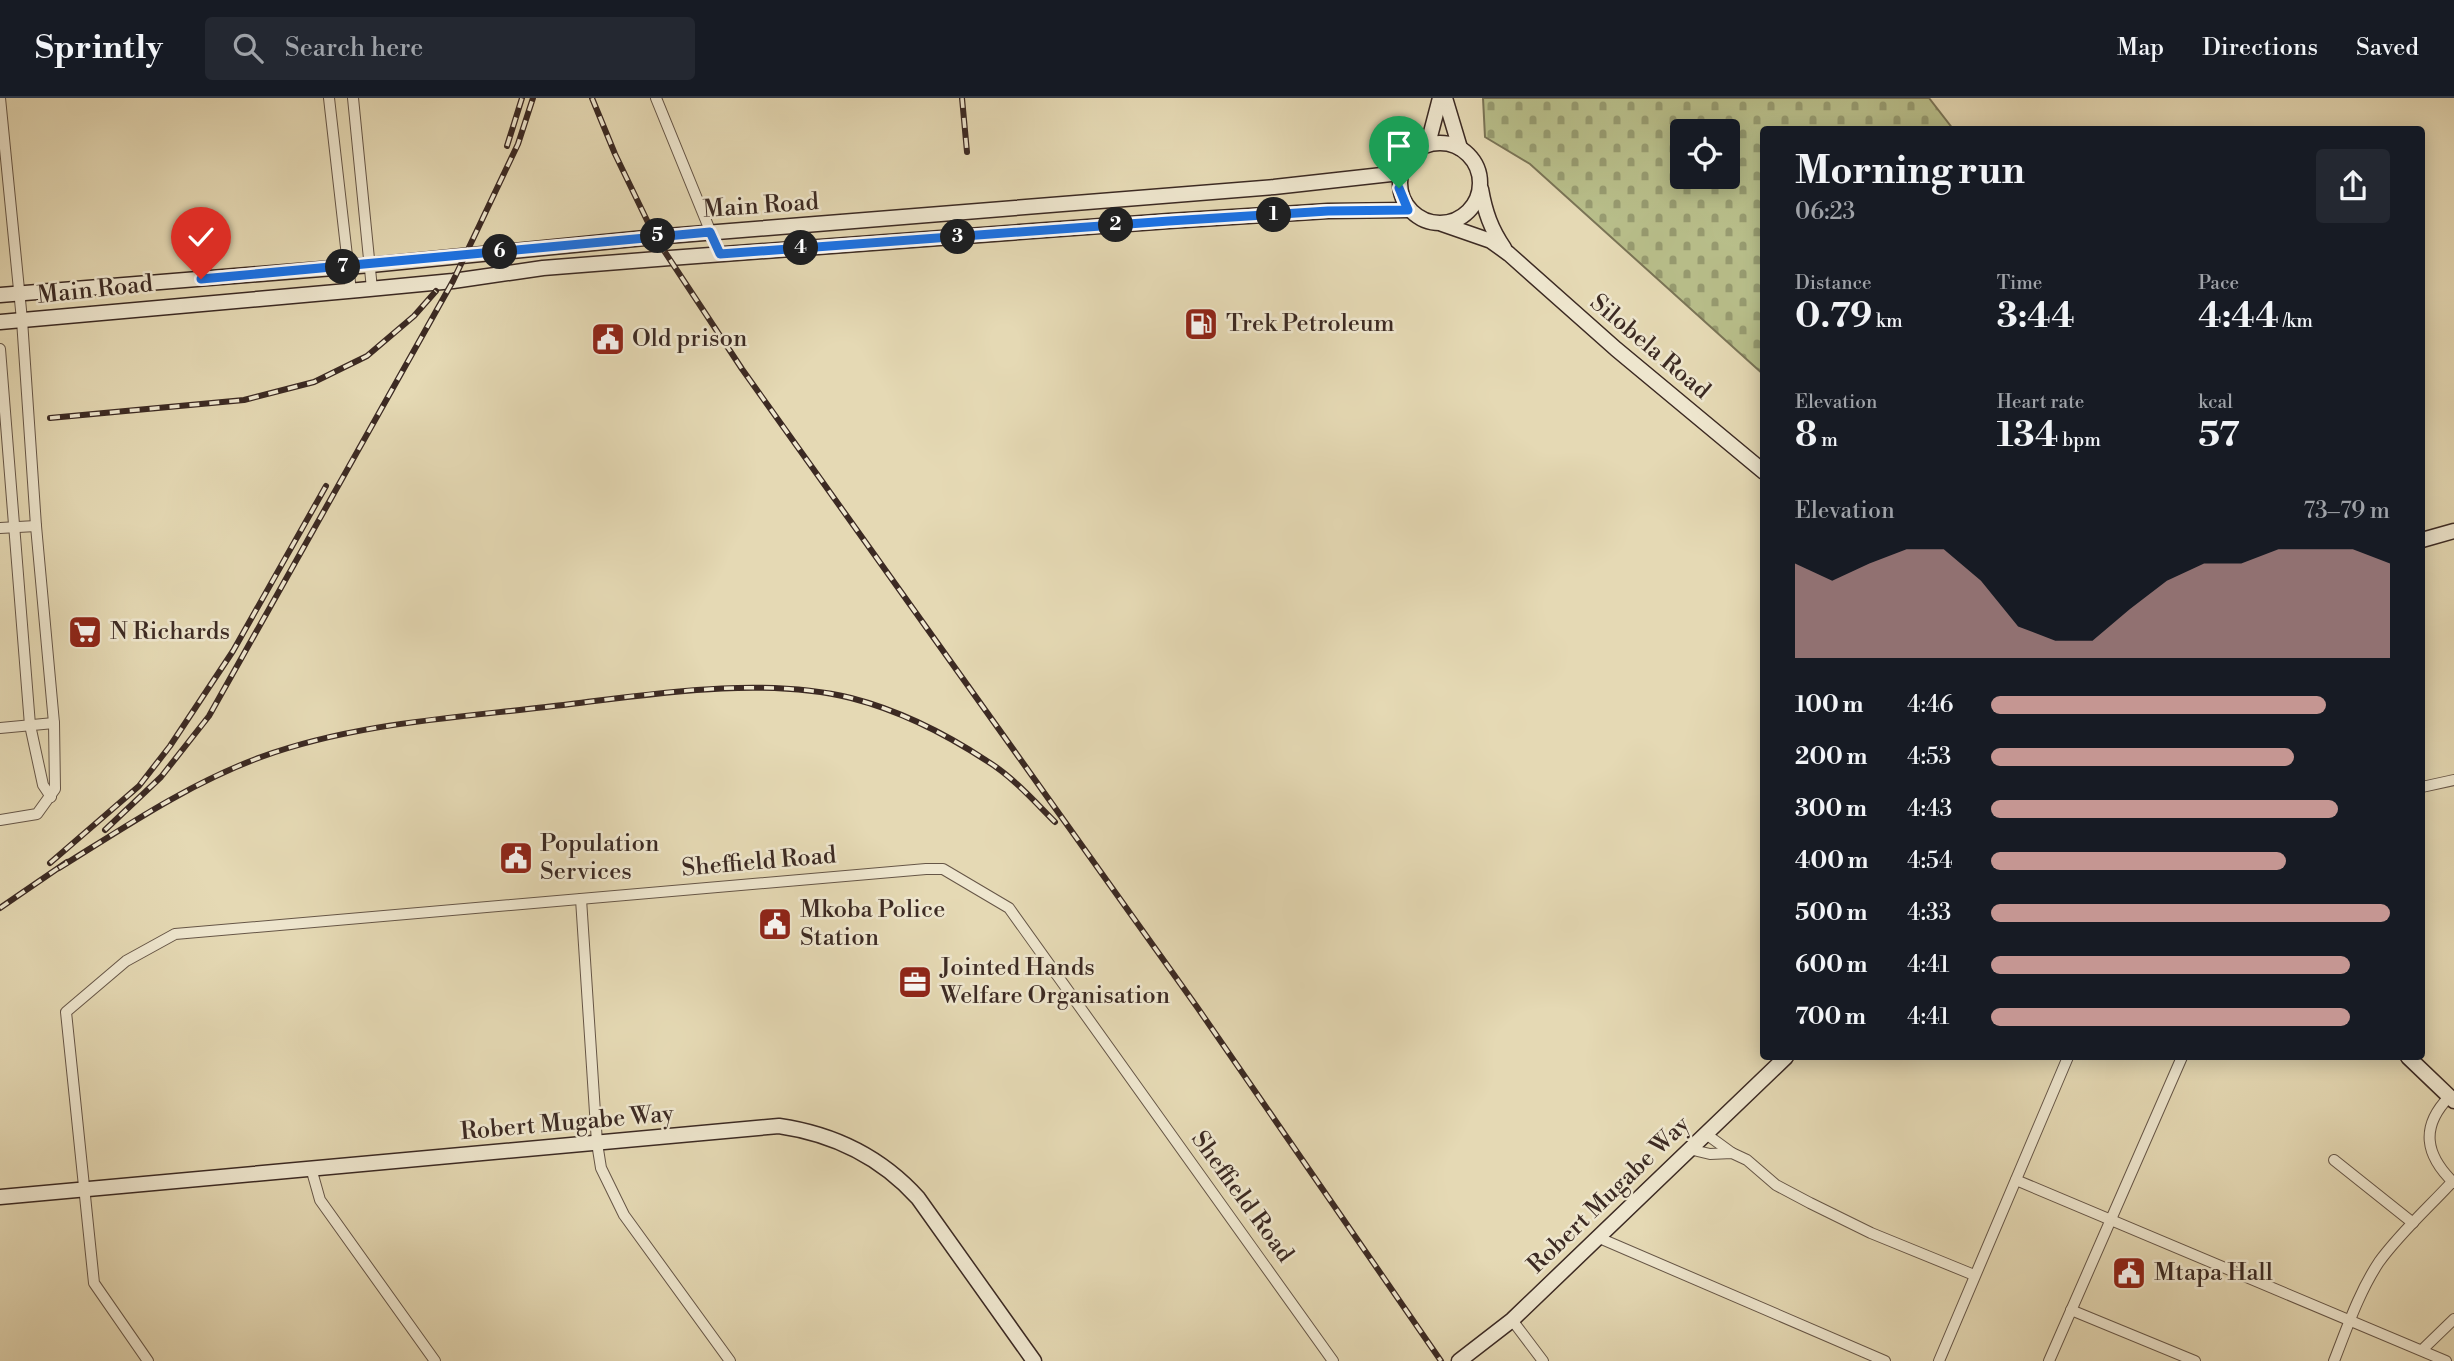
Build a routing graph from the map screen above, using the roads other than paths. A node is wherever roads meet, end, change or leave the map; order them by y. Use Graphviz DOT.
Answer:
graph roads {
  1 [pos="1,98"];
  2 [pos="329,98"];
  3 [pos="353,98"];
  4 [pos="656,98"];
  5 [pos="1442,98"];
  6 [pos="1428,144"];
  7 [pos="1460,148"];
  8 [pos="1400,173"];
  9 [pos="1480,184"];
  10 [pos="1408,210"];
  11 [pos="899,218"];
  12 [pos="1443,224"];
  13 [pos="710,232"];
  14 [pos="902,241"];
  15 [pos="720,254"];
  16 [pos="1509,254"];
  17 [pos="371,265"];
  18 [pos="348,267"];
  19 [pos="201,279"];
  20 [pos="372,289"];
  21 [pos="351,291"];
  22 [pos="19,293"];
  23 [pos="0,295"];
  24 [pos="200,303"];
  25 [pos="22,320"];
  26 [pos="0,322"];
  27 [pos="0,348"];
  28 [pos="1760,469"];
  29 [pos="36,526"];
  30 [pos="16,527"];
  31 [pos="0,528"];
  32 [pos="2454,531"];
  33 [pos="2425,539"];
  34 [pos="54,723"];
  35 [pos="30,725"];
  36 [pos="0,728"];
  37 [pos="2454,780"];
  38 [pos="2425,786"];
  39 [pos="51,797"];
  40 [pos="0,820"];
  41 [pos="581,899"];
  42 [pos="1783,1060"];
  43 [pos="2067,1060"];
  44 [pos="2181,1060"];
  45 [pos="2412,1060"];
  46 [pos="2452,1099"];
  47 [pos="1706,1134"];
  48 [pos="597,1143"];
  49 [pos="1689,1149"];
  50 [pos="1732,1153"];
  51 [pos="2334,1160"];
  52 [pos="311,1168"];
  53 [pos="2016,1180"];
  54 [pos="2453,1182"];
  55 [pos="84,1189"];
  56 [pos="0,1197"];
  57 [pos="2111,1221"];
  58 [pos="2413,1223"];
  59 [pos="1597,1237"];
  60 [pos="1975,1275"];
  61 [pos="2071,1310"];
  62 [pos="1512,1320"];
  63 [pos="2454,1320"];
  64 [pos="2350,1322"];
  65 [pos="2422,1350"];
  66 [pos="148,1361"];
  67 [pos="435,1361"];
  68 [pos="730,1361"];
  69 [pos="1034,1361"];
  70 [pos="1333,1361"];
  71 [pos="1460,1361"];
  72 [pos="1544,1361"];
  73 [pos="1885,1361"];
  74 [pos="1939,1361"];
  75 [pos="2049,1361"];
  76 [pos="2195,1361"];
  77 [pos="2334,1361"];
  78 [pos="2446,1361"];
  1 -- 22 [label="street"];
  2 -- 18 [label="street"];
  3 -- 17 [label="street"];
  4 -- 13 [label="street"];
  5 -- 6 [label="main road"];
  5 -- 7 [label="main road"];
  6 -- 7 [label="main road"];
  6 -- 8 [label="main road"];
  7 -- 9 [label="main road"];
  8 -- 10 [label="main road"];
  8 -- 11 [label="main road, Main Road"];
  9 -- 12 [label="main road"];
  9 -- 16 [label="main road, Silobela Road"];
  10 -- 12 [label="main road"];
  10 -- 14 [label="main road, Main Road"];
  11 -- 13 [label="main road, Main Road"];
  11 -- 14 [label="main road"];
  12 -- 16 [label="main road, Silobela Road"];
  13 -- 15 [label="street"];
  13 -- 17 [label="main road, Main Road"];
  14 -- 15 [label="main road, Main Road"];
  15 -- 20 [label="main road, Main Road"];
  16 -- 28 [label="main road, Silobela Road"];
  17 -- 18 [label="main road, Main Road"];
  17 -- 20 [label="street"];
  18 -- 19 [label="main road, Main Road"];
  18 -- 21 [label="street"];
  19 -- 22 [label="main road, Main Road"];
  19 -- 24 [label="main road"];
  20 -- 21 [label="main road, Main Road"];
  21 -- 24 [label="main road, Main Road"];
  22 -- 23 [label="main road, Main Road"];
  22 -- 25 [label="street"];
  24 -- 25 [label="main road, Main Road"];
  25 -- 26 [label="main road, Main Road"];
  25 -- 29 [label="street"];
  27 -- 30 [label="street"];
  29 -- 30 [label="street"];
  29 -- 34 [label="street"];
  30 -- 31 [label="street"];
  30 -- 35 [label="street"];
  32 -- 33 [label="main road"];
  34 -- 35 [label="street"];
  34 -- 39 [label="street"];
  35 -- 36 [label="street"];
  35 -- 39 [label="street"];
  37 -- 38 [label="street"];
  39 -- 40 [label="street"];
  41 -- 48 [label="street"];
  41 -- 55 [label="street, Sheffield Road"];
  41 -- 70 [label="street, Sheffield Road"];
  42 -- 47 [label="main road, Robert Mugabe Way"];
  43 -- 53 [label="street"];
  44 -- 57 [label="street"];
  45 -- 46 [label="main road"];
  46 -- 54 [label="street"];
  47 -- 49 [label="main road, Robert Mugabe Way"];
  47 -- 50 [label="street"];
  48 -- 52 [label="main road, Robert Mugabe Way"];
  48 -- 68 [label="street"];
  48 -- 69 [label="main road, Robert Mugabe Way"];
  49 -- 50 [label="street"];
  49 -- 59 [label="main road, Robert Mugabe Way"];
  50 -- 60 [label="street"];
  51 -- 58 [label="street"];
  52 -- 55 [label="main road, Robert Mugabe Way"];
  52 -- 67 [label="street"];
  53 -- 57 [label="street"];
  53 -- 60 [label="street"];
  54 -- 58 [label="street"];
  55 -- 56 [label="main road, Robert Mugabe Way"];
  55 -- 66 [label="street"];
  57 -- 61 [label="street"];
  57 -- 64 [label="street"];
  58 -- 64 [label="street"];
  59 -- 62 [label="main road, Robert Mugabe Way"];
  59 -- 73 [label="street"];
  60 -- 74 [label="street"];
  61 -- 75 [label="street"];
  61 -- 76 [label="street"];
  62 -- 71 [label="main road, Robert Mugabe Way"];
  62 -- 72 [label="street"];
  63 -- 65 [label="street"];
  64 -- 65 [label="street"];
  64 -- 77 [label="street"];
  65 -- 78 [label="street"];
}
